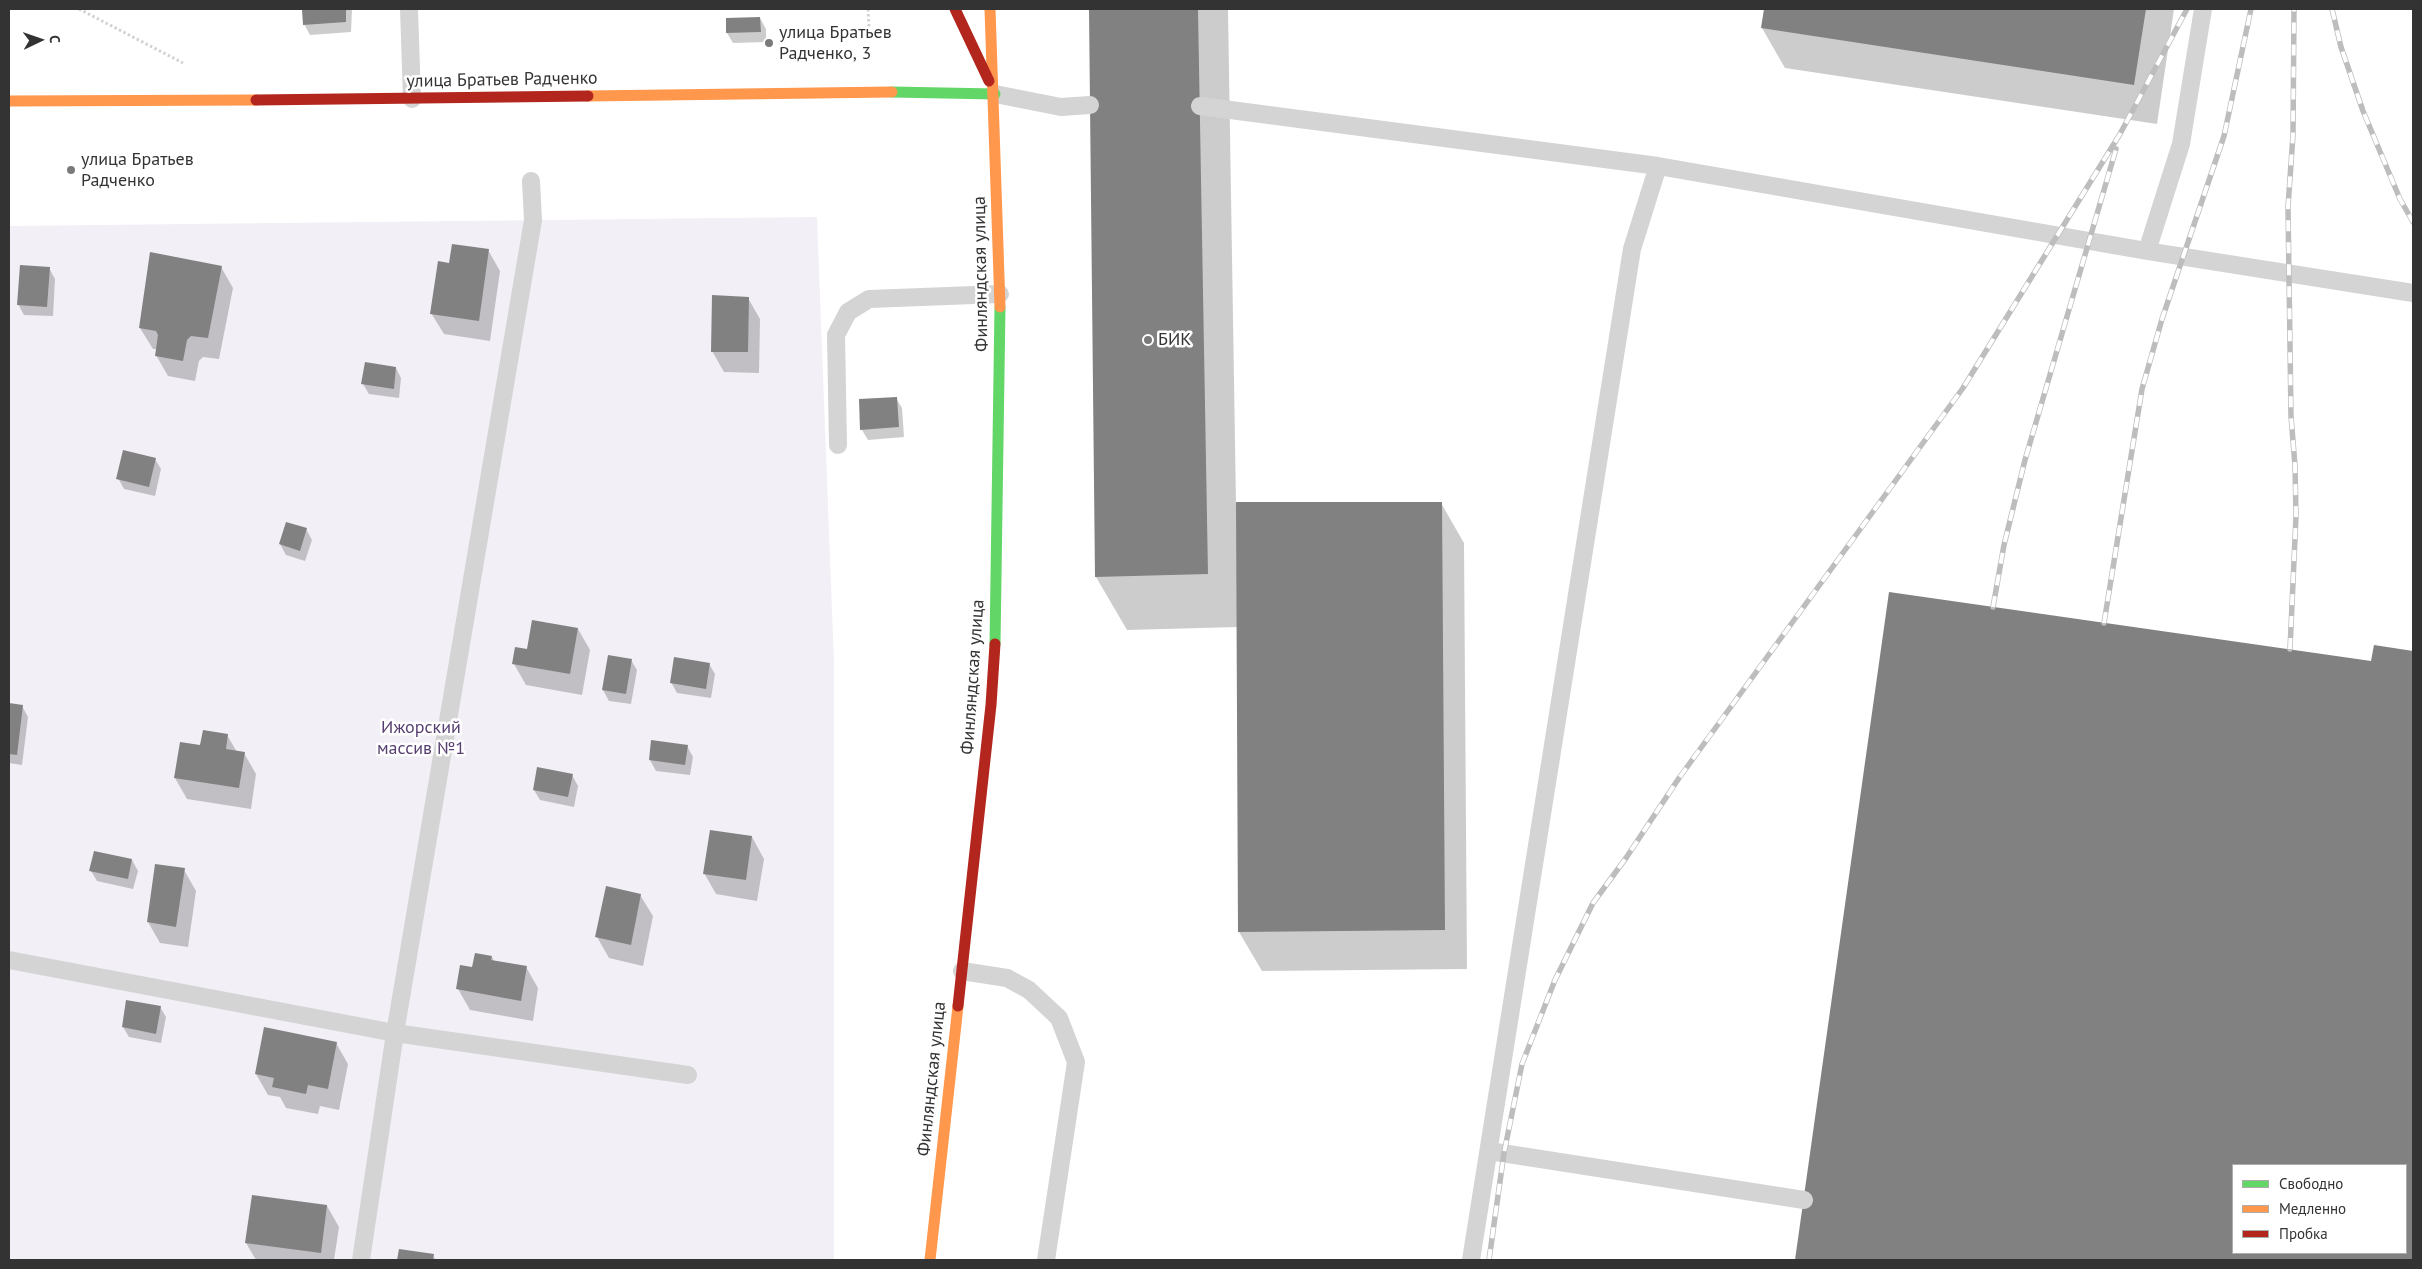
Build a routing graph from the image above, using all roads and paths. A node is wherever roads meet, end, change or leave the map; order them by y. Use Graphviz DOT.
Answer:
graph roads {
  1 [pos="79,9"];
  2 [pos="409,9"];
  3 [pos="868,9"];
  4 [pos="955,9"];
  5 [pos="990,9"];
  6 [pos="2203,9"];
  7 [pos="869,27"];
  8 [pos="183,63"];
  9 [pos="995,94"];
  10 [pos="412,99"];
  11 [pos="9,101"];
  12 [pos="1090,106"];
  13 [pos="1200,106"];
  14 [pos="1658,166"];
  15 [pos="532,181"];
  16 [pos="2147,251"];
  17 [pos="2413,293"];
  18 [pos="1000,294"];
  19 [pos="838,445"];
  20 [pos="9,960"];
  21 [pos="962,971"];
  22 [pos="395,1032"];
  23 [pos="688,1075"];
  24 [pos="1489,1151"];
  25 [pos="1804,1200"];
  26 [pos="361,1260"];
  27 [pos="930,1260"];
  28 [pos="1046,1260"];
  29 [pos="1471,1260"];
  1 -- 8 [label="path"];
  2 -- 10 [label="lane"];
  3 -- 7 [label="path"];
  4 -- 9 [label="street, Финляндская улица"];
  5 -- 9 [label="street, Финляндская улица"];
  6 -- 16 [label="lane"];
  9 -- 10 [label="street, улица Братьев Радченко"];
  9 -- 12 [label="lane"];
  9 -- 18 [label="street, Финляндская улица"];
  10 -- 11 [label="street, улица Братьев Радченко"];
  13 -- 14 [label="lane"];
  14 -- 16 [label="lane"];
  14 -- 24 [label="lane"];
  15 -- 22 [label="lane"];
  16 -- 17 [label="lane"];
  18 -- 19 [label="lane"];
  18 -- 21 [label="street, Финляндская улица"];
  20 -- 22 [label="lane"];
  21 -- 27 [label="street, Финляндская улица"];
  21 -- 28 [label="lane"];
  22 -- 23 [label="lane"];
  22 -- 26 [label="lane"];
  24 -- 25 [label="lane"];
  24 -- 29 [label="lane"];
}
